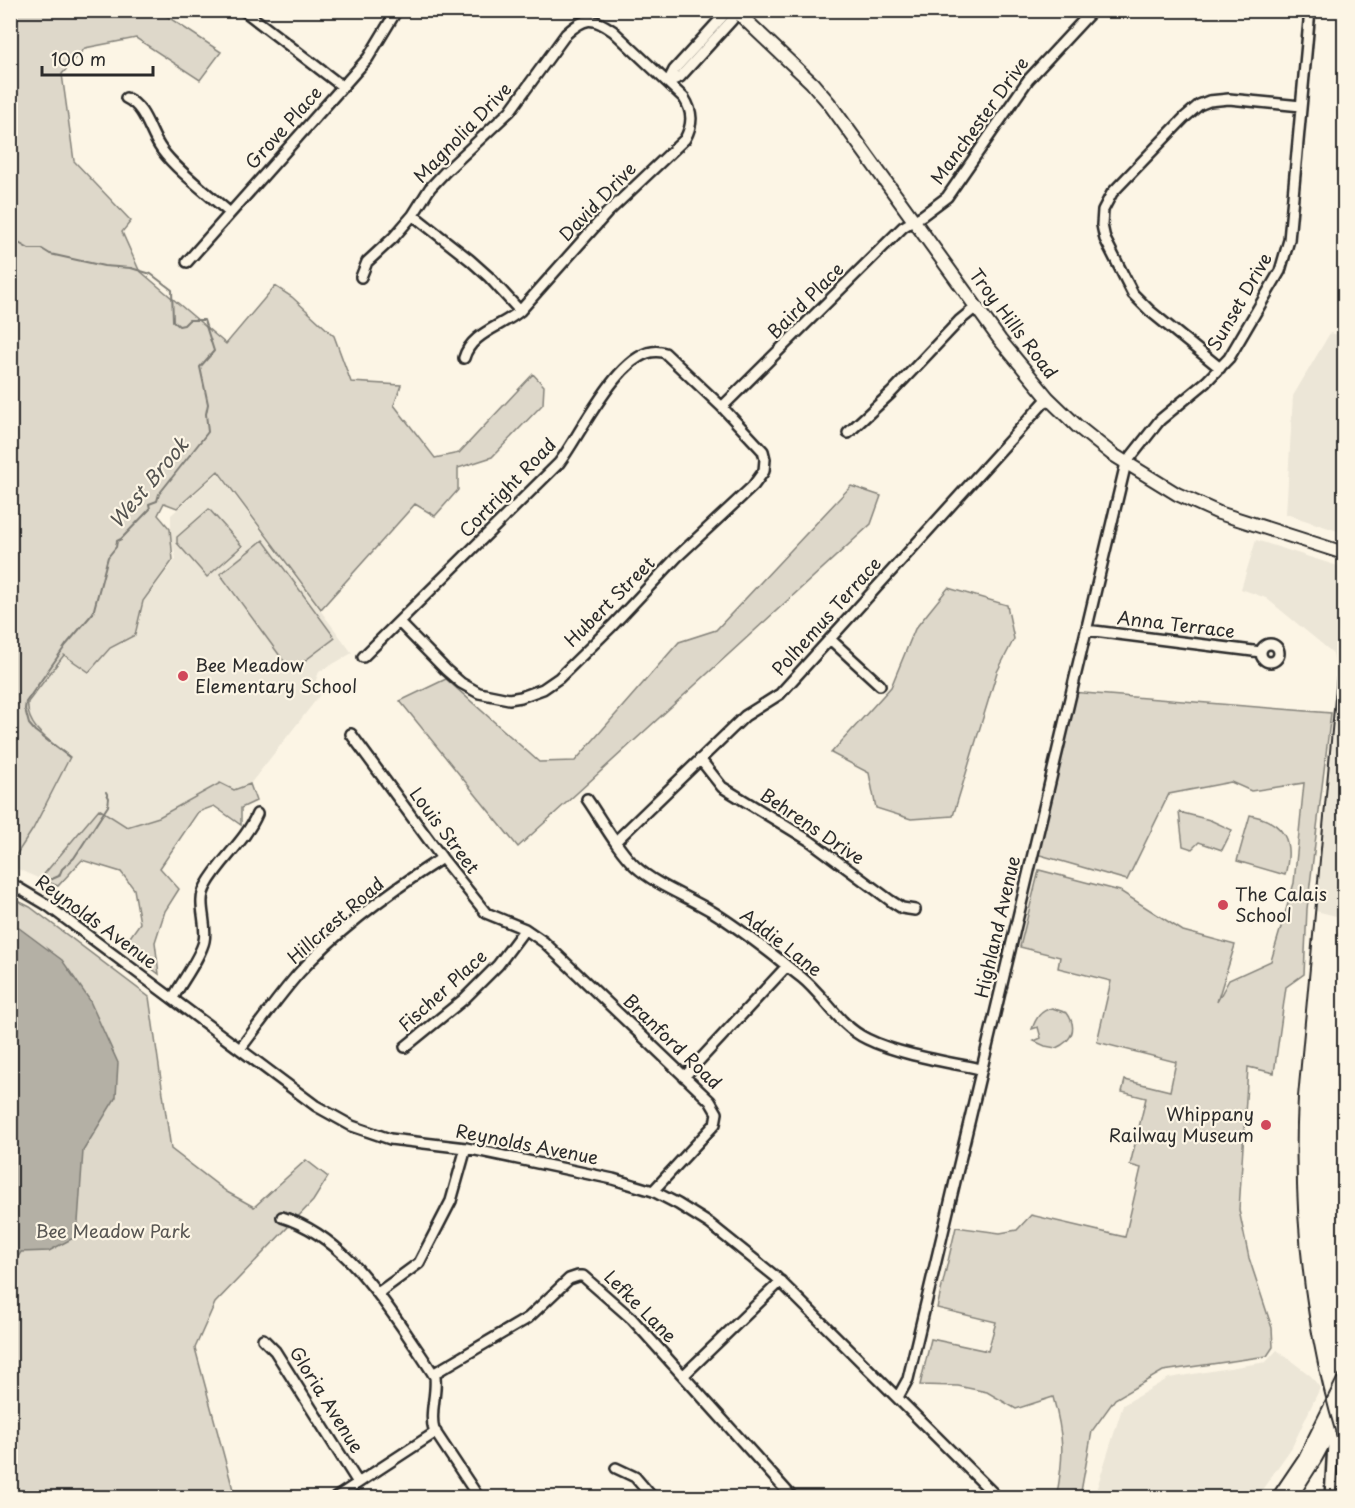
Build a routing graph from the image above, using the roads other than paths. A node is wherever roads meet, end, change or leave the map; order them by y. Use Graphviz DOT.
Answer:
graph roads {
  1 [pos="243,10"];
  2 [pos="397,10"];
  3 [pos="1094,10"];
  4 [pos="1310,10"];
  5 [pos="735,11"];
  6 [pos="642,58"];
  7 [pos="669,82"];
  8 [pos="343,87"];
  9 [pos="126,98"];
  10 [pos="1301,106"];
  11 [pos="230,213"];
  12 [pos="413,215"];
  13 [pos="914,220"];
  14 [pos="187,262"];
  15 [pos="361,277"];
  16 [pos="976,307"];
  17 [pos="520,311"];
  18 [pos="464,358"];
  19 [pos="1220,368"];
  20 [pos="1048,398"];
  21 [pos="722,408"];
  22 [pos="848,433"];
  23 [pos="1126,463"];
  24 [pos="1344,554"];
  25 [pos="399,622"];
  26 [pos="1086,630"];
  27 [pos="830,639"];
  28 [pos="1261,652"];
  29 [pos="363,657"];
  30 [pos="880,685"];
  31 [pos="351,734"];
  32 [pos="700,759"];
  33 [pos="587,799"];
  34 [pos="257,814"];
  35 [pos="616,841"];
  36 [pos="442,858"];
  37 [pos="10,883"];
  38 [pos="915,910"];
  39 [pos="525,929"];
  40 [pos="787,966"];
  41 [pos="173,998"];
  42 [pos="405,1047"];
  43 [pos="240,1049"];
  44 [pos="981,1069"];
  45 [pos="684,1077"];
  46 [pos="466,1148"];
  47 [pos="653,1191"];
  48 [pos="282,1217"];
  49 [pos="781,1281"];
  50 [pos="378,1293"];
  51 [pos="263,1339"];
  52 [pos="433,1374"];
  53 [pos="684,1375"];
  54 [pos="1344,1380"];
  55 [pos="898,1397"];
  56 [pos="1344,1405"];
  57 [pos="1334,1425"];
  58 [pos="436,1432"];
  59 [pos="616,1468"];
  60 [pos="357,1481"];
  61 [pos="335,1497"];
  62 [pos="479,1497"];
  63 [pos="653,1497"];
  64 [pos="793,1497"];
  65 [pos="998,1497"];
  66 [pos="1278,1497"];
  67 [pos="1290,1497"];
  68 [pos="1330,1497"];
  1 -- 8 [label="street"];
  2 -- 8 [label="street, Grove Place"];
  3 -- 13 [label="street, Manchester Drive"];
  4 -- 10 [label="street, Sunset Drive"];
  5 -- 7 [label="street"];
  5 -- 13 [label="main road, Troy Hills Road"];
  6 -- 7 [label="street, David Drive"];
  6 -- 12 [label="street, Magnolia Drive"];
  7 -- 17 [label="street, David Drive"];
  8 -- 11 [label="street, Grove Place"];
  9 -- 11 [label="street"];
  10 -- 19 [label="street, Sunset Drive"];
  10 -- 19 [label="street"];
  11 -- 14 [label="street, Grove Place"];
  12 -- 15 [label="street"];
  12 -- 17 [label="street"];
  13 -- 16 [label="main road, Troy Hills Road"];
  13 -- 21 [label="street, Baird Place"];
  16 -- 20 [label="main road, Troy Hills Road"];
  16 -- 22 [label="street"];
  17 -- 18 [label="street, David Drive"];
  19 -- 23 [label="street, Sunset Drive"];
  20 -- 23 [label="main road, Troy Hills Road"];
  20 -- 27 [label="street, Polhemus Terrace"];
  21 -- 25 [label="street, Cortright Road"];
  21 -- 25 [label="street, Hubert Street"];
  23 -- 24 [label="main road, Troy Hills Road"];
  23 -- 26 [label="street, Highland Avenue"];
  25 -- 29 [label="street, Cortright Road"];
  26 -- 28 [label="street, Anna Terrace"];
  26 -- 44 [label="street, Highland Avenue"];
  27 -- 30 [label="street"];
  27 -- 32 [label="street, Polhemus Terrace"];
  31 -- 36 [label="street, Louis Street"];
  32 -- 35 [label="street, Polhemus Terrace"];
  32 -- 38 [label="street, Behrens Drive"];
  33 -- 35 [label="street, Addie Lane"];
  34 -- 41 [label="street"];
  35 -- 40 [label="street, Addie Lane"];
  36 -- 39 [label="street, Louis Street"];
  36 -- 43 [label="street, Hillcrest Road"];
  37 -- 41 [label="street, Reynolds Avenue"];
  39 -- 42 [label="street, Fischer Place"];
  39 -- 45 [label="street, Branford Road"];
  40 -- 44 [label="street, Addie Lane"];
  40 -- 45 [label="street"];
  41 -- 43 [label="street, Reynolds Avenue"];
  43 -- 46 [label="street, Reynolds Avenue"];
  44 -- 55 [label="street, Highland Avenue"];
  45 -- 47 [label="street, Branford Road"];
  46 -- 47 [label="street, Reynolds Avenue"];
  46 -- 50 [label="street"];
  47 -- 49 [label="street, Reynolds Avenue"];
  48 -- 50 [label="street"];
  49 -- 53 [label="street"];
  49 -- 55 [label="street, Reynolds Avenue"];
  50 -- 52 [label="street"];
  51 -- 60 [label="street, Gloria Avenue"];
  52 -- 53 [label="street, Lefke Lane"];
  52 -- 58 [label="street"];
  53 -- 64 [label="street, Lefke Lane"];
  54 -- 66 [label="main road"];
  55 -- 65 [label="street, Reynolds Avenue"];
  56 -- 57 [label="main road"];
  57 -- 67 [label="main road"];
  57 -- 68 [label="street"];
  58 -- 60 [label="street"];
  58 -- 62 [label="street"];
  59 -- 63 [label="street"];
  60 -- 61 [label="street"];
}
